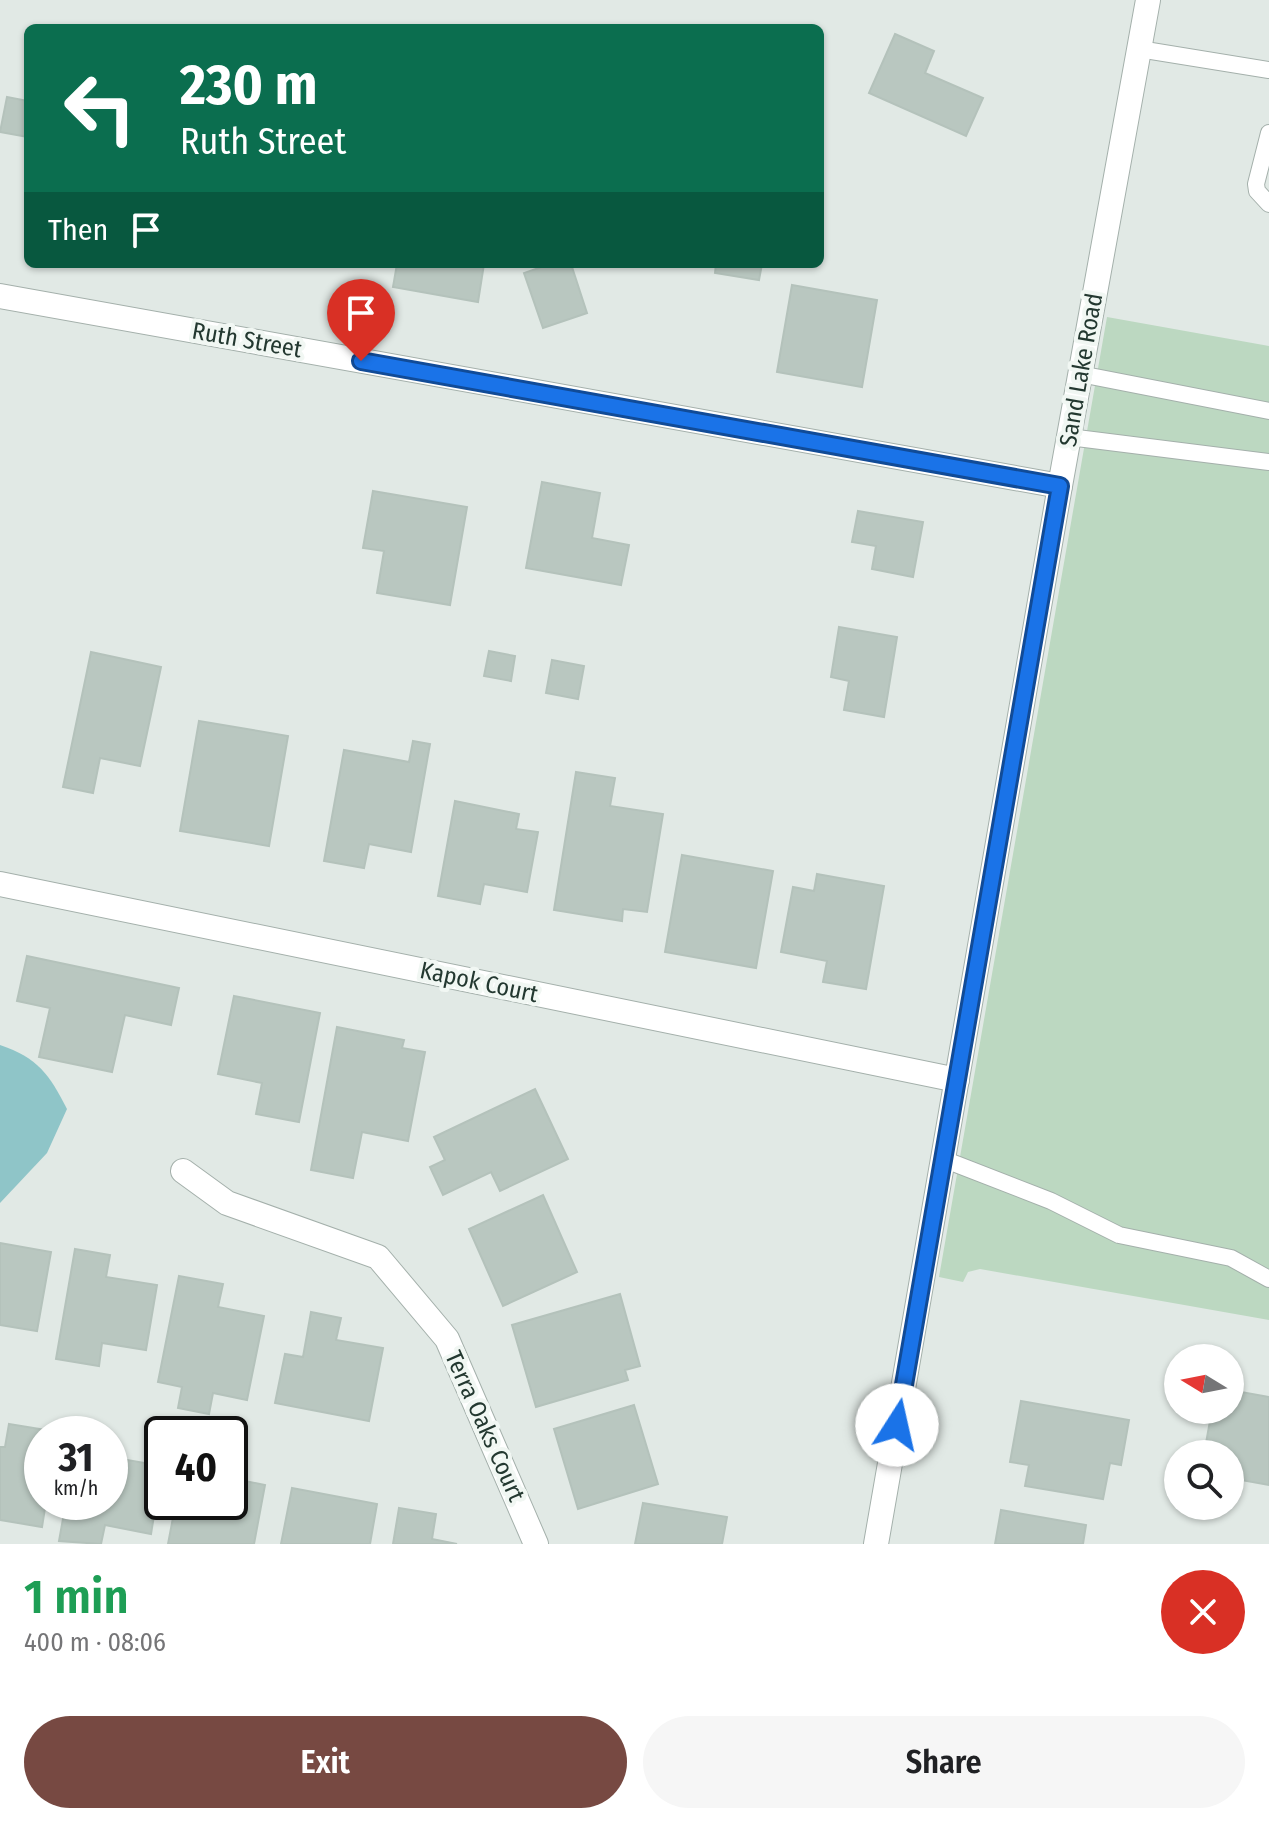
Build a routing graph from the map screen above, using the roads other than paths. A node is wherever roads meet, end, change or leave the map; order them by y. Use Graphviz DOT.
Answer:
graph roads {
  1 [pos="1148,0"];
  2 [pos="1139,49"];
  3 [pos="1269,70"];
  4 [pos="1269,133"];
  5 [pos="1269,204"];
  6 [pos="0,296"];
  7 [pos="1080,374"];
  8 [pos="1269,411"];
  9 [pos="1069,437"];
  10 [pos="1269,462"];
  11 [pos="1060,486"];
  12 [pos="0,884"];
  13 [pos="957,1080"];
  14 [pos="943,1159"];
  15 [pos="183,1171"];
  16 [pos="1269,1279"];
  17 [pos="536,1544"];
  18 [pos="876,1544"];
  1 -- 2 [label="street, Sand Lake Road"];
  2 -- 3 [label="lane"];
  2 -- 7 [label="street, Sand Lake Road"];
  4 -- 5 [label="lane"];
  6 -- 11 [label="street, Ruth Street"];
  7 -- 8 [label="lane"];
  7 -- 9 [label="street, Sand Lake Road"];
  9 -- 10 [label="lane"];
  9 -- 11 [label="street, Sand Lake Road"];
  11 -- 13 [label="street, Sand Lake Road"];
  12 -- 13 [label="street, Kapok Court"];
  13 -- 14 [label="street, Sand Lake Road"];
  14 -- 16 [label="lane"];
  14 -- 18 [label="street, Sand Lake Road"];
  15 -- 17 [label="street, Terra Oaks Court"];
}
